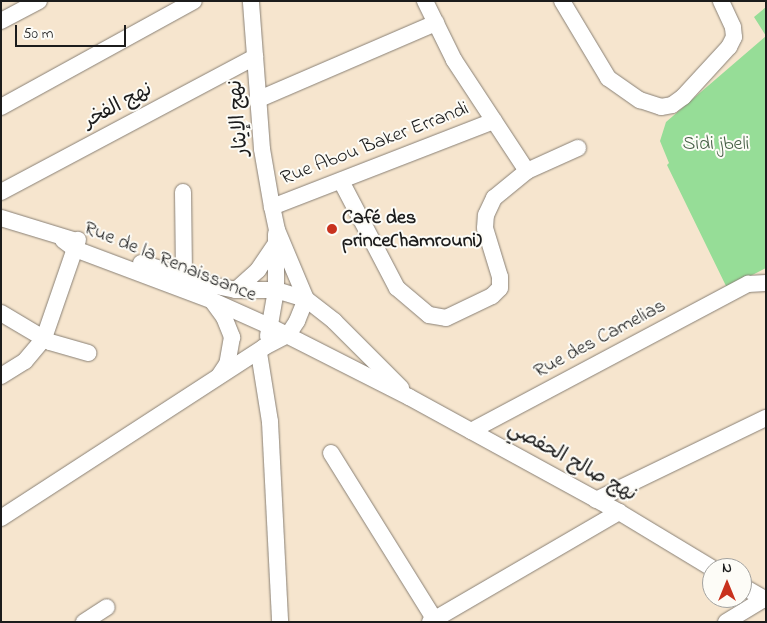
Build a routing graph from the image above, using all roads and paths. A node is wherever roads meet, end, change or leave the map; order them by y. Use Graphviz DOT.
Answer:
graph roads {
  1 [pos="39,1"];
  2 [pos="194,1"];
  3 [pos="251,1"];
  4 [pos="425,1"];
  5 [pos="721,1"];
  6 [pos="564,2"];
  7 [pos="1,21"];
  8 [pos="436,23"];
  9 [pos="255,57"];
  10 [pos="257,100"];
  11 [pos="1,107"];
  12 [pos="494,121"];
  13 [pos="578,148"];
  14 [pos="527,171"];
  15 [pos="341,181"];
  16 [pos="1,192"];
  17 [pos="183,192"];
  18 [pos="272,207"];
  19 [pos="1,218"];
  20 [pos="276,237"];
  21 [pos="72,243"];
  22 [pos="184,278"];
  23 [pos="766,283"];
  24 [pos="236,290"];
  25 [pos="276,290"];
  26 [pos="306,299"];
  27 [pos="211,300"];
  28 [pos="1,313"];
  29 [pos="271,327"];
  30 [pos="288,335"];
  31 [pos="44,338"];
  32 [pos="261,350"];
  33 [pos="88,353"];
  34 [pos="1,376"];
  35 [pos="216,380"];
  36 [pos="409,397"];
  37 [pos="766,418"];
  38 [pos="471,430"];
  39 [pos="331,453"];
  40 [pos="596,500"];
  41 [pos="619,512"];
  42 [pos="1,518"];
  43 [pos="702,562"];
  44 [pos="752,592"];
  45 [pos="765,600"];
  46 [pos="106,607"];
  47 [pos="434,621"];
  48 [pos="84,622"];
  49 [pos="280,622"];
  50 [pos="726,622"];
  1 -- 7 [label="street"];
  2 -- 11 [label="street"];
  3 -- 9 [label="street, نهج الإيثار"];
  4 -- 8 [label="street"];
  5 -- 6 [label="street"];
  8 -- 10 [label="street"];
  8 -- 12 [label="street"];
  9 -- 10 [label="street, نهج الإيثار"];
  9 -- 16 [label="street, نهج الفخر"];
  10 -- 18 [label="street, نهج الإيثار"];
  12 -- 14 [label="street"];
  12 -- 15 [label="street, Rue Abou Baker Errandi"];
  13 -- 14 [label="street"];
  14 -- 15 [label="street"];
  15 -- 18 [label="street, Rue Abou Baker Errandi"];
  17 -- 22 [label="street"];
  18 -- 20 [label="street, نهج الإيثار"];
  19 -- 21 [label="street"];
  20 -- 24 [label="street"];
  20 -- 25 [label="street"];
  20 -- 26 [label="street"];
  21 -- 22 [label="street, Rue de la Renaissance"];
  21 -- 27 [label="street, Rue de la Renaissance"];
  21 -- 31 [label="street"];
  22 -- 24 [label="street, Rue de la Renaissance"];
  23 -- 38 [label="street, Rue des Camelias"];
  24 -- 25 [label="street, Rue de la Renaissance"];
  25 -- 26 [label="street, نهج صالح الحفصي"];
  25 -- 29 [label="street"];
  26 -- 30 [label="street"];
  26 -- 36 [label="street, نهج صالح الحفصي"];
  27 -- 29 [label="street, Rue de la Renaissance"];
  27 -- 35 [label="street"];
  28 -- 31 [label="street"];
  29 -- 30 [label="street, نهج صالح الحفصي"];
  29 -- 32 [label="street"];
  30 -- 32 [label="street"];
  30 -- 36 [label="street, نهج صالح الحفصي"];
  31 -- 33 [label="street"];
  31 -- 34 [label="street"];
  32 -- 35 [label="street"];
  32 -- 49 [label="street"];
  35 -- 42 [label="street"];
  36 -- 38 [label="street, نهج صالح الحفصي"];
  37 -- 40 [label="street"];
  38 -- 40 [label="street, نهج صالح الحفصي"];
  39 -- 47 [label="street"];
  40 -- 41 [label="street, نهج صالح الحفصي"];
  41 -- 43 [label="street, نهج صالح الحفصي"];
  41 -- 47 [label="street"];
  44 -- 45 [label="street"];
  45 -- 50 [label="street"];
  46 -- 48 [label="street"];
}
